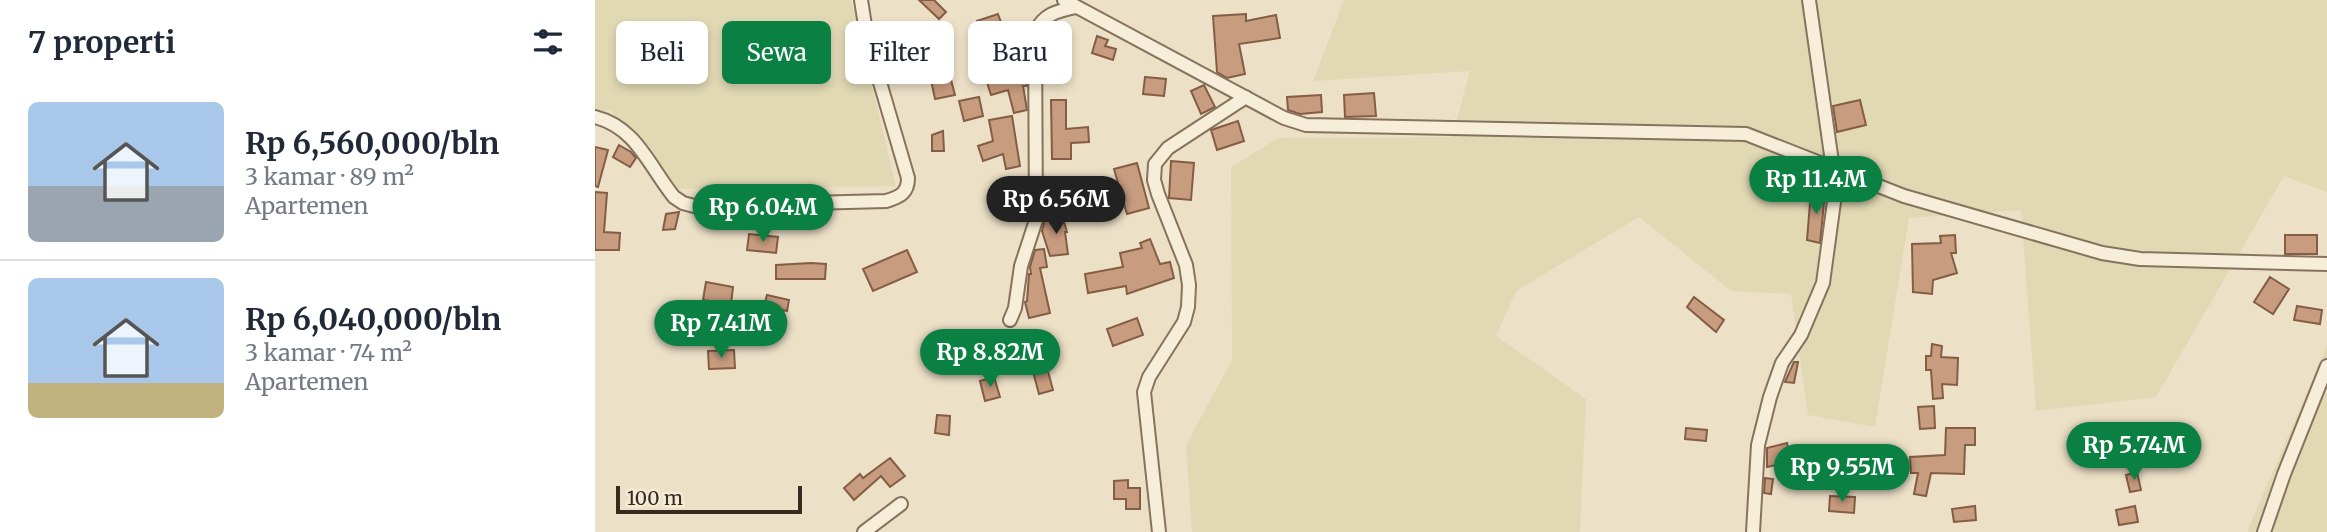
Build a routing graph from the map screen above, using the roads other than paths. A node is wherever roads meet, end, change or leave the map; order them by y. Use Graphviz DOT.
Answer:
graph roads {
  1 [pos="861,0"];
  2 [pos="1064,0"];
  3 [pos="1809,0"];
  4 [pos="1076,7"];
  5 [pos="1247,97"];
  6 [pos="595,117"];
  7 [pos="1833,169"];
  8 [pos="2327,264"];
  9 [pos="1010,320"];
  10 [pos="2327,366"];
  11 [pos="901,504"];
  12 [pos="864,532"];
  13 [pos="1159,532"];
  14 [pos="1753,532"];
  15 [pos="2264,532"];
  1 -- 6 [label="street"];
  2 -- 4 [label="street"];
  3 -- 7 [label="street"];
  4 -- 5 [label="street"];
  4 -- 9 [label="street"];
  5 -- 7 [label="street"];
  5 -- 13 [label="street"];
  7 -- 8 [label="street"];
  7 -- 14 [label="street"];
  10 -- 15 [label="street"];
  11 -- 12 [label="street"];
}
